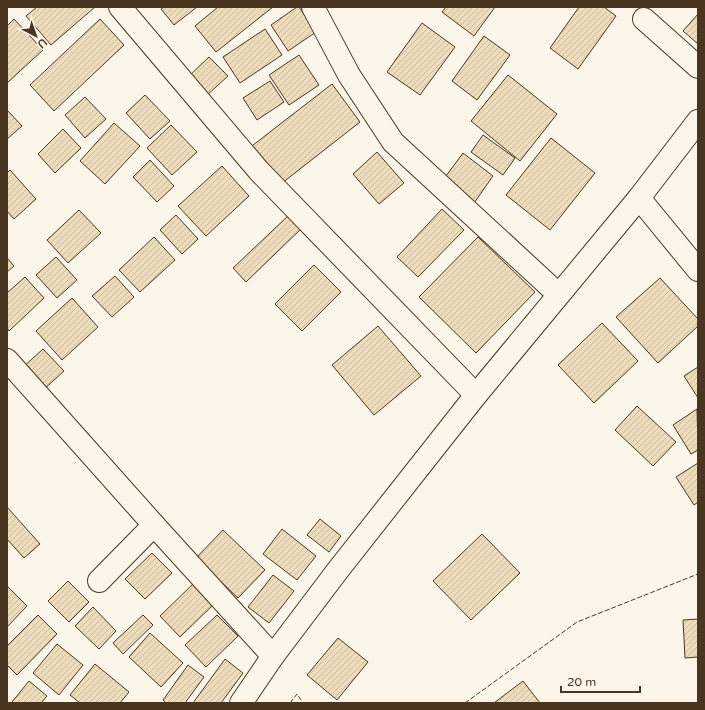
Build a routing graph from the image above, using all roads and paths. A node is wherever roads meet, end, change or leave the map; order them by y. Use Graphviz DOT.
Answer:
graph roads {
  1 [pos="120,7"];
  2 [pos="312,7"];
  3 [pos="644,19"];
  4 [pos="698,67"];
  5 [pos="698,121"];
  6 [pos="639,198"];
  7 [pos="698,270"];
  8 [pos="558,294"];
  9 [pos="7,360"];
  10 [pos="476,395"];
  11 [pos="154,525"];
  12 [pos="99,581"];
  13 [pos="273,656"];
  14 [pos="241,703"];
  1 -- 10 [label="street"];
  2 -- 8 [label="street"];
  3 -- 4 [label="street"];
  5 -- 6 [label="street"];
  6 -- 7 [label="street"];
  6 -- 8 [label="street"];
  8 -- 10 [label="street"];
  9 -- 11 [label="street"];
  10 -- 13 [label="street"];
  11 -- 12 [label="street"];
  11 -- 13 [label="street"];
  13 -- 14 [label="street"];
}
